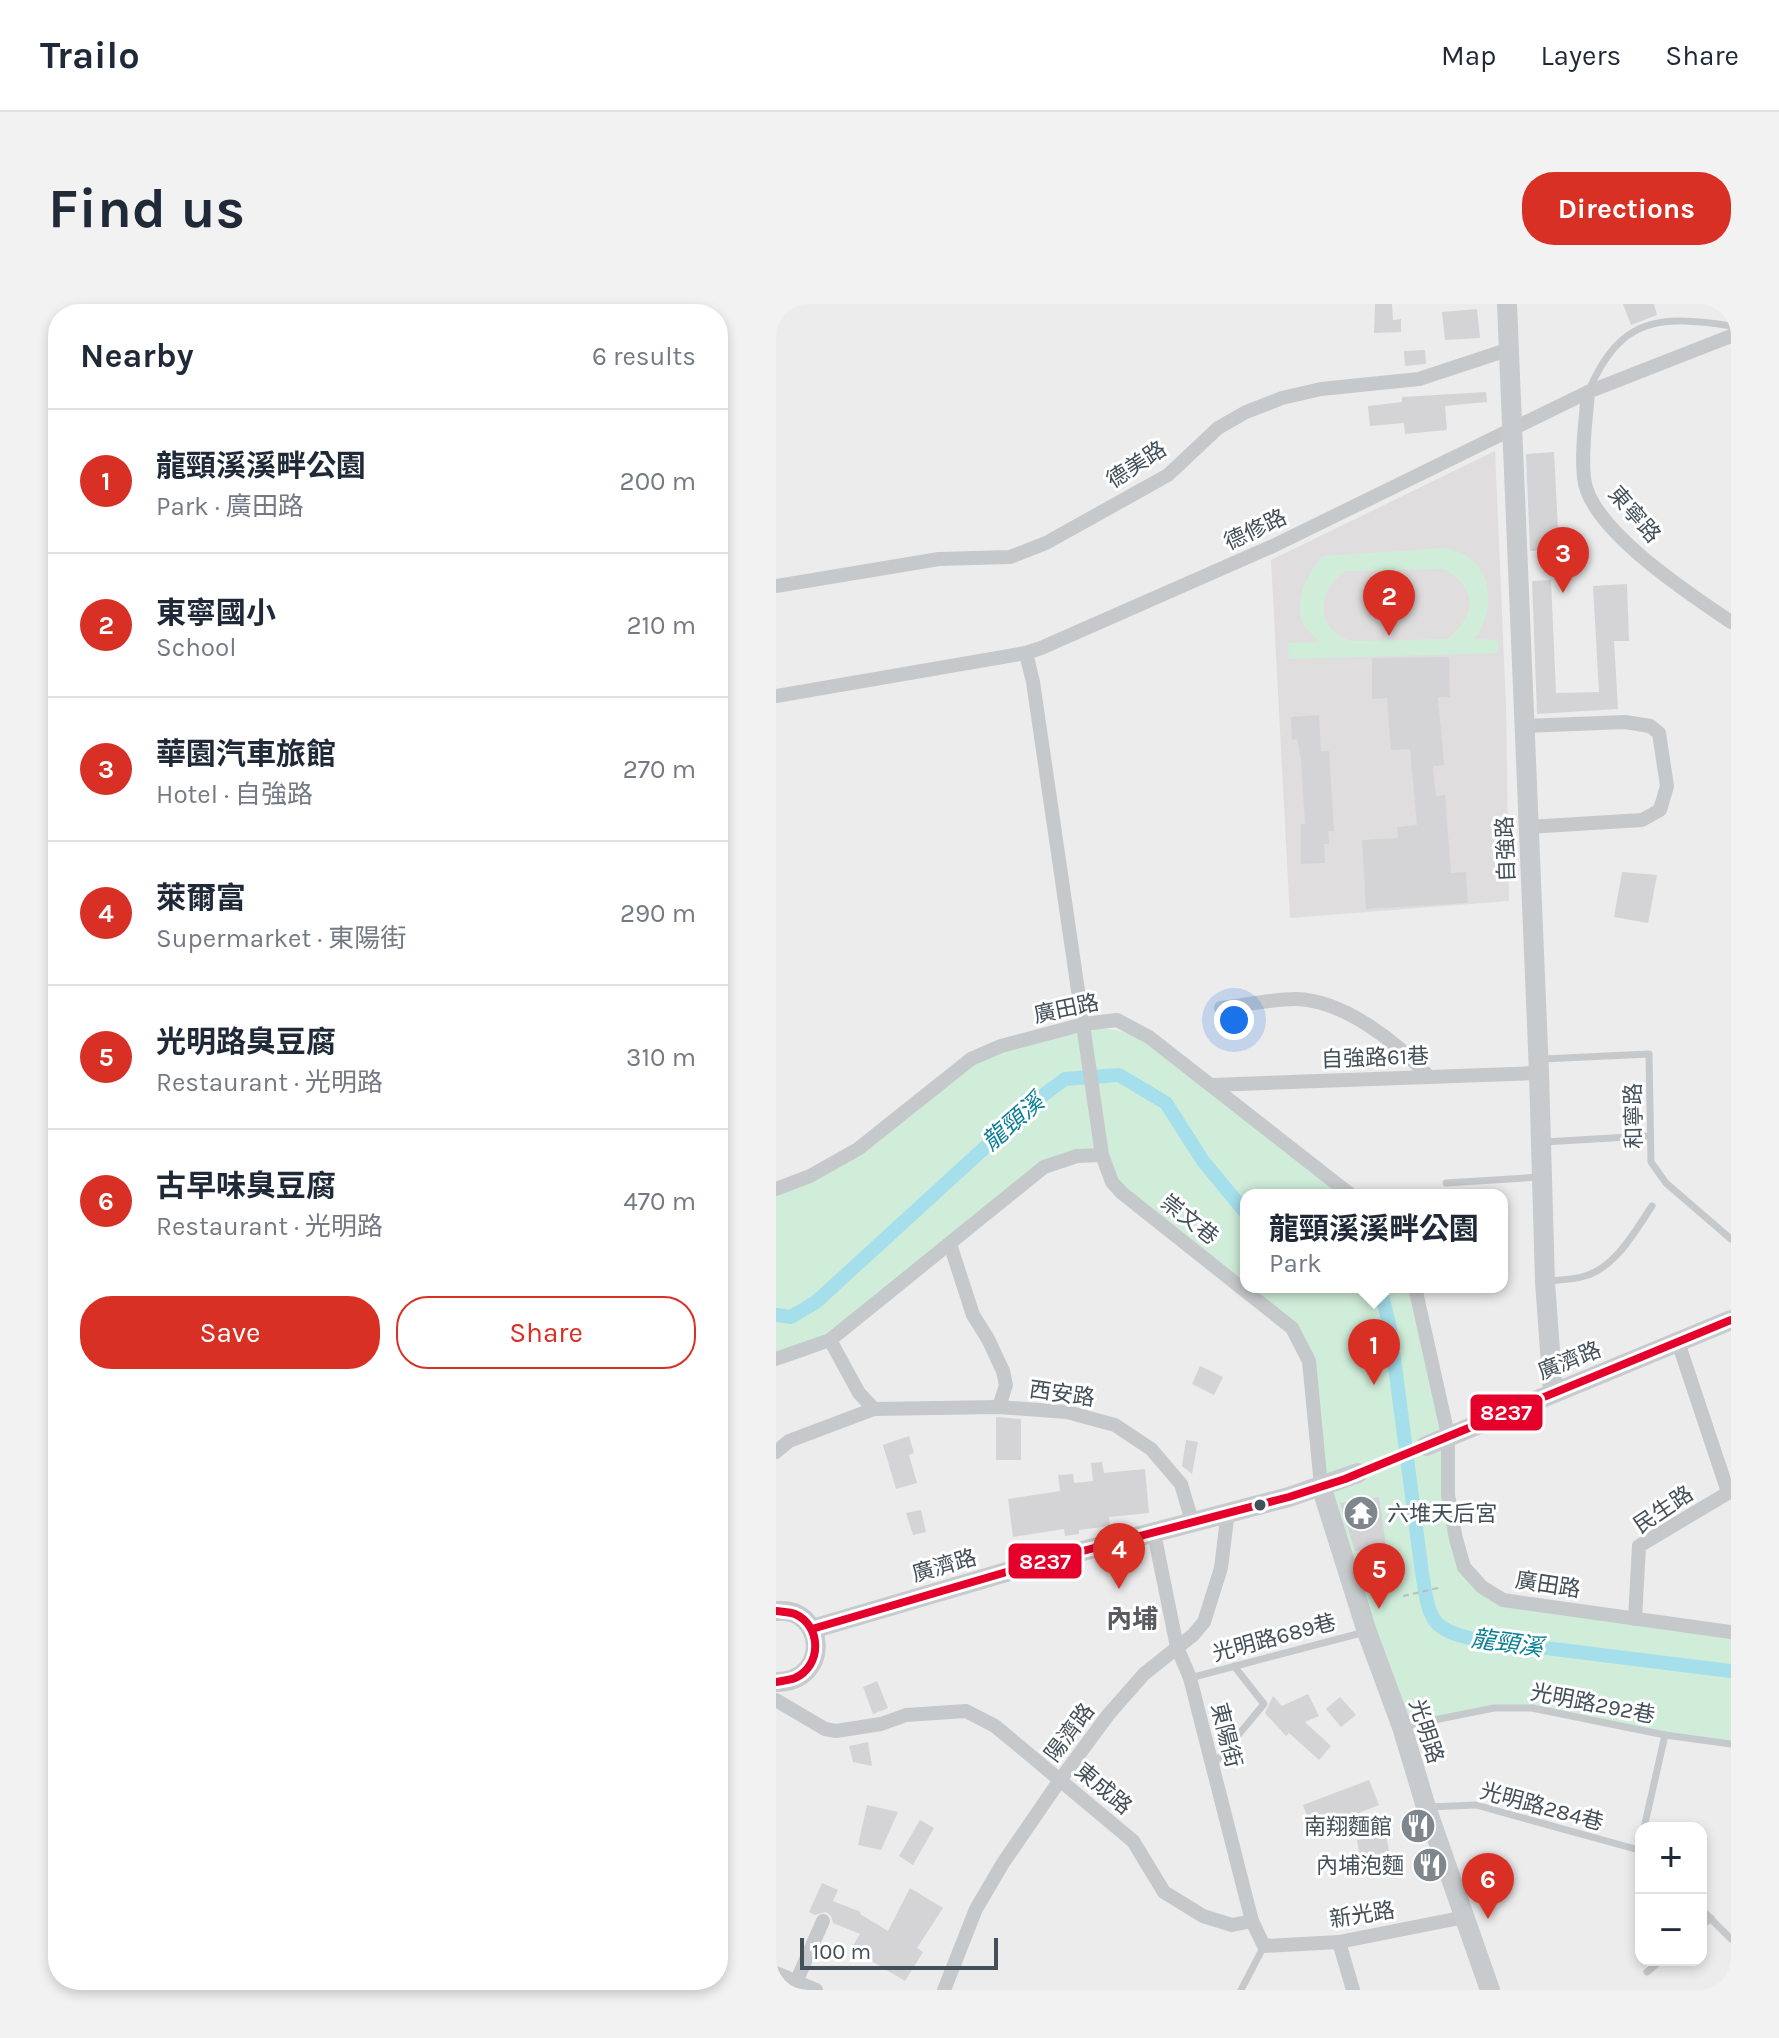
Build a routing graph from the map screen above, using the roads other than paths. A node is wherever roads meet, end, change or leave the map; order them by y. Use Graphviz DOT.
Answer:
graph roads {
  1 [pos="1507,304"];
  2 [pos="1731,326"];
  3 [pos="1731,336"];
  4 [pos="1510,349"];
  5 [pos="1588,392"];
  6 [pos="1513,428"];
  7 [pos="776,586"];
  8 [pos="1731,622"];
  9 [pos="1026,653"];
  10 [pos="776,696"];
  11 [pos="1523,726"];
  12 [pos="1528,827"];
  13 [pos="1221,1008"];
  14 [pos="1084,1024"];
  15 [pos="1538,1066"];
  16 [pos="1429,1077"];
  17 [pos="1211,1085"];
  18 [pos="1645,1136"];
  19 [pos="1541,1142"];
  20 [pos="1102,1155"];
  21 [pos="1542,1176"];
  22 [pos="1446,1183"];
  23 [pos="776,1189"];
  24 [pos="1343,1189"];
  25 [pos="1652,1206"];
  26 [pos="1731,1239"];
  27 [pos="950,1244"];
  28 [pos="1545,1282"];
  29 [pos="1240,1287"];
  30 [pos="1248,1293"];
  31 [pos="1416,1293"];
  32 [pos="1731,1320"];
  33 [pos="830,1340"];
  34 [pos="1678,1342"];
  35 [pos="776,1359"];
  36 [pos="1553,1392"];
  37 [pos="999,1407"];
  38 [pos="874,1409"];
  39 [pos="1448,1435"];
  40 [pos="1426,1446"];
  41 [pos="776,1452"];
  42 [pos="1358,1473"];
  43 [pos="1321,1486"];
  44 [pos="1730,1491"];
  45 [pos="1228,1511"];
  46 [pos="1192,1521"];
  47 [pos="1154,1533"];
  48 [pos="776,1611"];
  49 [pos="1635,1619"];
  50 [pos="1731,1625"];
  51 [pos="812,1629"];
  52 [pos="1367,1632"];
  53 [pos="1730,1632"];
  54 [pos="1177,1647"];
  55 [pos="1234,1666"];
  56 [pos="1190,1678"];
  57 [pos="776,1682"];
  58 [pos="776,1700"];
  59 [pos="1402,1727"];
  60 [pos="1665,1735"];
  61 [pos="1731,1744"];
  62 [pos="1212,1765"];
  63 [pos="1060,1780"];
  64 [pos="1426,1807"];
  65 [pos="1645,1822"];
  66 [pos="1635,1847"];
  67 [pos="1707,1914"];
  68 [pos="1465,1917"];
  69 [pos="1711,1918"];
  70 [pos="823,1921"];
  71 [pos="1252,1921"];
  72 [pos="1707,1921"];
  73 [pos="1731,1939"];
  74 [pos="1339,1942"];
  75 [pos="1264,1946"];
  76 [pos="1654,1966"];
  77 [pos="1647,1972"];
  78 [pos="776,1973"];
  79 [pos="796,1982"];
  80 [pos="816,1990"];
  81 [pos="944,1990"];
  82 [pos="1241,1990"];
  83 [pos="1353,1990"];
  84 [pos="1490,1990"];
  1 -- 4 [label="main road, 自強路"];
  2 -- 5 [label="lane"];
  3 -- 5 [label="street, 德修路"];
  4 -- 6 [label="main road, 自強路"];
  4 -- 7 [label="street, 德美路"];
  5 -- 6 [label="street, 德修路"];
  5 -- 8 [label="street, 東寧路"];
  6 -- 9 [label="street, 德修路"];
  6 -- 11 [label="main road, 自強路"];
  9 -- 10 [label="street, 德修路"];
  9 -- 14 [label="street, 崇文巷"];
  11 -- 12 [label="main road, 自強路"];
  11 -- 12 [label="street"];
  12 -- 15 [label="main road, 自強路"];
  13 -- 16 [label="street"];
  14 -- 17 [label="street, 廣田路"];
  14 -- 20 [label="street, 崇文巷"];
  14 -- 23 [label="street, 廣田路"];
  15 -- 16 [label="street, 自強路61巷"];
  15 -- 19 [label="main road, 自強路"];
  15 -- 26 [label="lane, 和寧路"];
  16 -- 17 [label="street, 自強路61巷"];
  17 -- 24 [label="street, 廣田路"];
  18 -- 19 [label="lane"];
  19 -- 21 [label="main road, 自強路"];
  20 -- 27 [label="street"];
  20 -- 29 [label="street, 崇文巷"];
  21 -- 22 [label="lane"];
  21 -- 28 [label="main road, 自強路"];
  25 -- 28 [label="lane"];
  27 -- 33 [label="street"];
  27 -- 37 [label="street"];
  28 -- 36 [label="main road, 自強路"];
  30 -- 43 [label="street, 崇文巷"];
  31 -- 39 [label="street, 廣田路"];
  32 -- 34 [label="main road, 廣濟路"];
  33 -- 35 [label="street"];
  33 -- 38 [label="street"];
  34 -- 36 [label="main road, 廣濟路"];
  34 -- 44 [label="street, 民生路"];
  36 -- 39 [label="main road, 廣濟路"];
  37 -- 38 [label="street, 西安路"];
  37 -- 46 [label="street, 西安路"];
  38 -- 41 [label="street, 西安路"];
  39 -- 40 [label="main road, 廣濟路"];
  39 -- 49 [label="street, 廣田路"];
  42 -- 43 [label="main road, 廣濟路"];
  43 -- 45 [label="main road, 廣濟路"];
  43 -- 52 [label="main road, 光明路"];
  44 -- 49 [label="street, 民生路"];
  45 -- 46 [label="main road, 廣濟路"];
  45 -- 54 [label="street, 陽濟路"];
  46 -- 47 [label="main road, 廣濟路"];
  47 -- 51 [label="main road, 廣濟路"];
  47 -- 54 [label="street, 東陽街"];
  48 -- 51 [label="main road"];
  49 -- 53 [label="street"];
  50 -- 53 [label="lane"];
  51 -- 57 [label="main road"];
  52 -- 55 [label="lane, 光明路689巷"];
  52 -- 59 [label="main road, 光明路"];
  54 -- 56 [label="street, 東陽街"];
  54 -- 63 [label="street, 陽濟路"];
  55 -- 56 [label="lane, 光明路689巷"];
  55 -- 62 [label="lane"];
  56 -- 62 [label="street, 東陽街"];
  58 -- 63 [label="street, 東成路"];
  59 -- 60 [label="lane, 光明路292巷"];
  59 -- 64 [label="main road, 光明路"];
  60 -- 61 [label="lane, 光明路292巷"];
  60 -- 65 [label="lane"];
  62 -- 71 [label="street, 東陽街"];
  63 -- 71 [label="street, 東成路"];
  63 -- 81 [label="street, 陽濟路"];
  64 -- 66 [label="lane, 光明路284巷"];
  64 -- 68 [label="main road, 光明路"];
  67 -- 69 [label="lane"];
  68 -- 74 [label="street, 新光路"];
  68 -- 84 [label="main road, 光明路"];
  69 -- 72 [label="lane"];
  69 -- 73 [label="lane"];
  70 -- 79 [label="street"];
  71 -- 75 [label="street, 東陽街"];
  74 -- 75 [label="street, 新光路"];
  74 -- 83 [label="street"];
  75 -- 82 [label="lane"];
  76 -- 77 [label="lane"];
  78 -- 79 [label="street"];
  79 -- 80 [label="street"];
}
